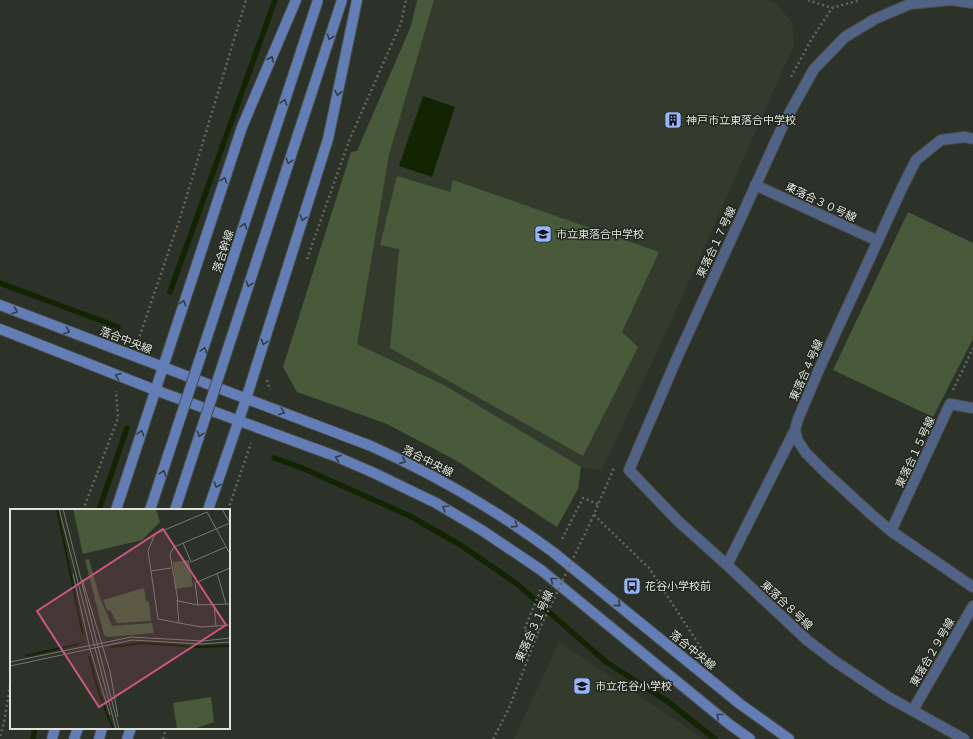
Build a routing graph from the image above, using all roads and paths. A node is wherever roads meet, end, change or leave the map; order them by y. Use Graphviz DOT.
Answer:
graph roads {
  1 [pos="246,0"];
  2 [pos="296,0"];
  3 [pos="318,0"];
  4 [pos="342,0"];
  5 [pos="357,0"];
  6 [pos="406,0"];
  7 [pos="808,0"];
  8 [pos="973,3"];
  9 [pos="832,8"];
  10 [pos="973,139"];
  11 [pos="755,185"];
  12 [pos="878,241"];
  13 [pos="305,265"];
  14 [pos="0,305"];
  15 [pos="0,329"];
  16 [pos="138,341"];
  17 [pos="973,348"];
  18 [pos="163,367"];
  19 [pos="266,375"];
  20 [pos="116,389"];
  21 [pos="155,390"];
  22 [pos="270,390"];
  23 [pos="246,398"];
  24 [pos="950,404"];
  25 [pos="973,408"];
  26 [pos="238,421"];
  27 [pos="796,430"];
  28 [pos="251,443"];
  29 [pos="598,504"];
  30 [pos="83,509"];
  31 [pos="116,509"];
  32 [pos="150,509"];
  33 [pos="175,509"];
  34 [pos="208,509"];
  35 [pos="228,509"];
  36 [pos="594,514"];
  37 [pos="592,521"];
  38 [pos="891,531"];
  39 [pos="562,539"];
  40 [pos="727,565"];
  41 [pos="973,588"];
  42 [pos="541,589"];
  43 [pos="973,606"];
  44 [pos="536,636"];
  45 [pos="707,658"];
  46 [pos="10,685"];
  47 [pos="913,710"];
  48 [pos="55,729"];
  49 [pos="78,729"];
  50 [pos="102,729"];
  51 [pos="131,729"];
  52 [pos="166,729"];
  53 [pos="0,736"];
  54 [pos="52,739"];
  55 [pos="74,739"];
  56 [pos="99,739"];
  57 [pos="127,739"];
  58 [pos="163,739"];
  59 [pos="493,739"];
  60 [pos="750,739"];
  61 [pos="789,739"];
  62 [pos="964,739"];
  1 -- 16 [label="path"];
  18 -- 2 [label="street, one-way"];
  32 -- 3 [label="street, 落合幹線, one-way, bridge"];
  4 -- 33 [label="street, one-way, bridge"];
  5 -- 23 [label="street, one-way"];
  6 -- 13 [label="path"];
  7 -- 9 [label="path"];
  8 -- 11 [label="street, 東落合１７号線"];
  10 -- 12 [label="street, 東落合４号線"];
  11 -- 12 [label="street, 東落合３０号線"];
  11 -- 40 [label="street, 東落合１７号線"];
  12 -- 27 [label="street, 東落合４号線"];
  14 -- 18 [label="street, 落合中央線, one-way"];
  21 -- 15 [label="street, one-way"];
  17 -- 24 [label="path"];
  18 -- 21 [label="street"];
  18 -- 23 [label="street, 落合中央線"];
  19 -- 22 [label="path"];
  20 -- 30 [label="path"];
  21 -- 26 [label="street"];
  31 -- 21 [label="street, one-way"];
  23 -- 26 [label="street"];
  23 -- 61 [label="street, 落合中央線, one-way"];
  24 -- 25 [label="street"];
  24 -- 38 [label="street, 東落合１５号線"];
  26 -- 34 [label="street, one-way"];
  60 -- 26 [label="street, one-way"];
  27 -- 38 [label="street"];
  27 -- 40 [label="street"];
  28 -- 35 [label="path"];
  29 -- 39 [label="path"];
  36 -- 45 [label="path"];
  37 -- 44 [label="path, 東落合３１号線, bridge"];
  38 -- 41 [label="street"];
  40 -- 47 [label="street, 東落合８号線"];
  42 -- 44 [label="path"];
  43 -- 47 [label="street, 東落合２９号線"];
  44 -- 59 [label="path, 東落合３１号線"];
  46 -- 53 [label="path"];
  47 -- 62 [label="street, 東落合８号線"];
  48 -- 54 [label="street"];
  49 -- 55 [label="street"];
  50 -- 56 [label="street"];
  51 -- 57 [label="street"];
  52 -- 58 [label="path"];
}
